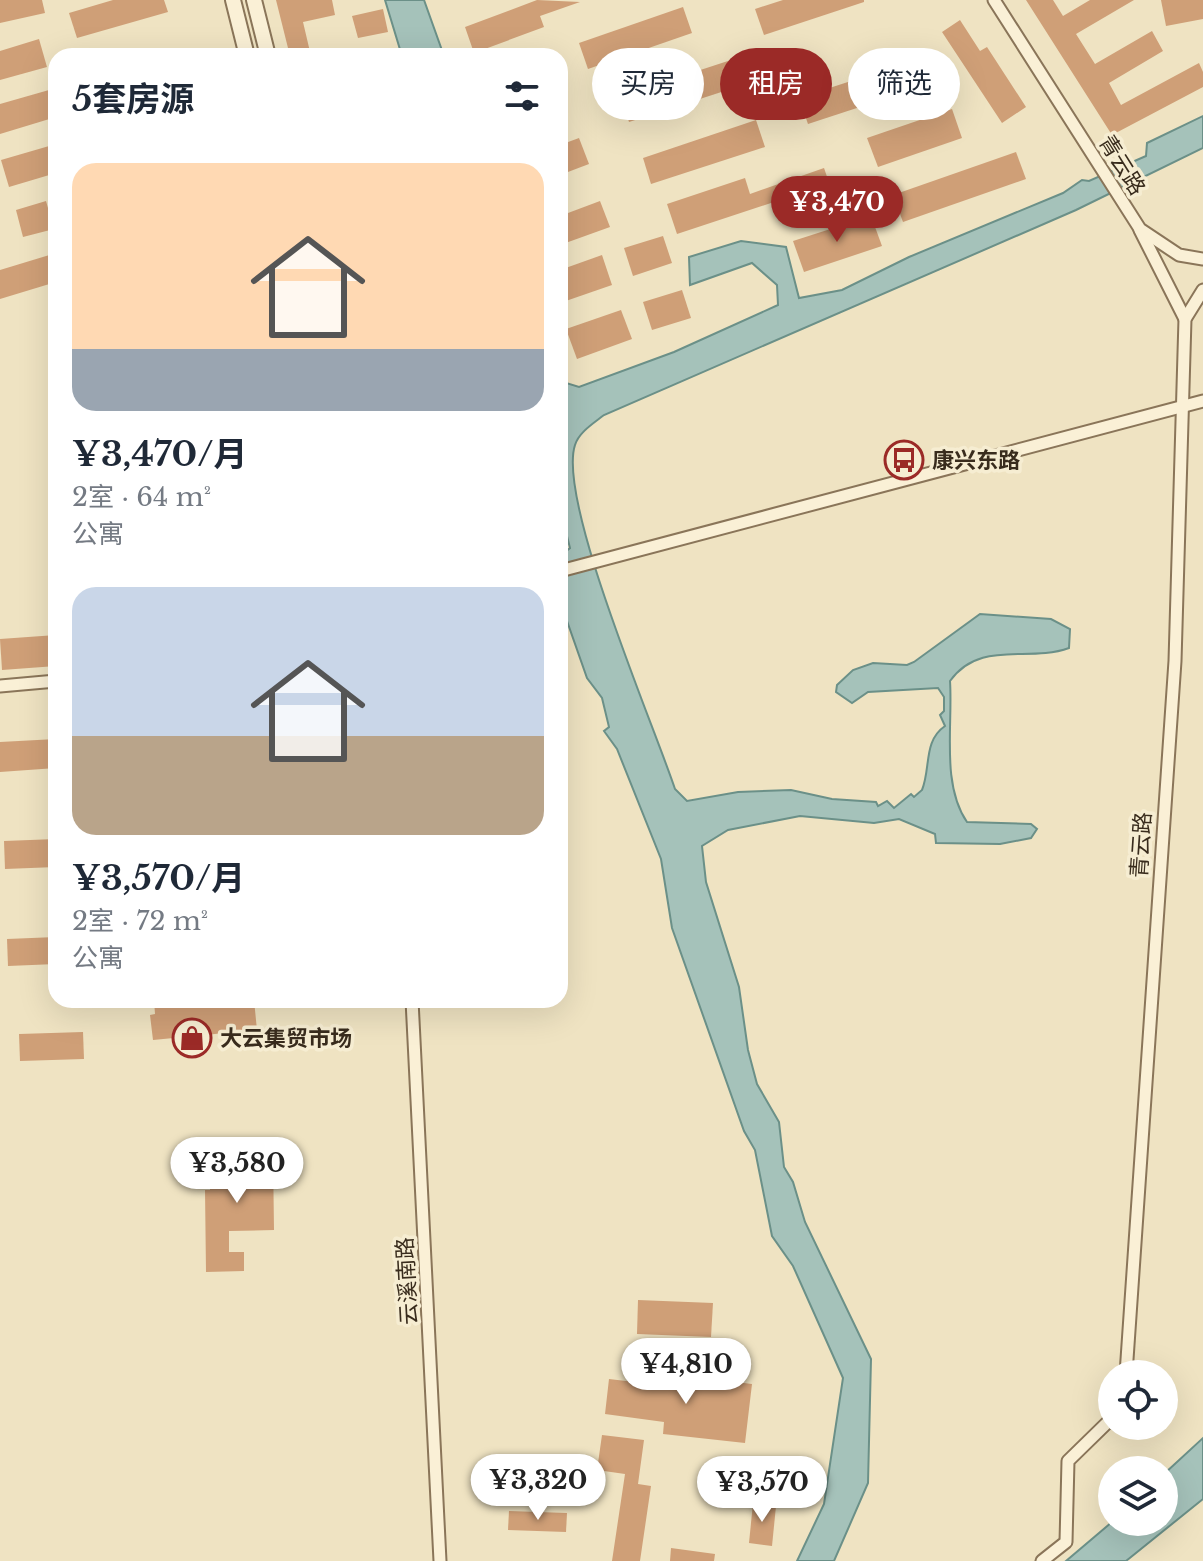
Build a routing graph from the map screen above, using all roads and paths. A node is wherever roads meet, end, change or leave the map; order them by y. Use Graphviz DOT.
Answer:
graph roads {
  1 [pos="233,0"];
  2 [pos="254,0"];
  3 [pos="994,0"];
  4 [pos="245,48"];
  5 [pos="266,48"];
  6 [pos="1140,229"];
  7 [pos="1203,259"];
  8 [pos="1203,290"];
  9 [pos="1185,319"];
  10 [pos="1203,401"];
  11 [pos="1180,407"];
  12 [pos="568,569"];
  13 [pos="48,682"];
  14 [pos="0,686"];
  15 [pos="412,1008"];
  16 [pos="1127,1360"];
  17 [pos="1098,1432"];
  18 [pos="440,1561"];
  19 [pos="1042,1561"];
  1 -- 4 [label="street"];
  2 -- 5 [label="street"];
  3 -- 6 [label="street, 青云路"];
  6 -- 7 [label="street, 青云路"];
  6 -- 9 [label="street, 青云路"];
  8 -- 9 [label="street, 青云路"];
  9 -- 11 [label="street, 青云路"];
  10 -- 11 [label="street"];
  11 -- 12 [label="street"];
  11 -- 16 [label="street, 青云路"];
  13 -- 14 [label="street"];
  15 -- 18 [label="street, 云溪南路"];
  17 -- 19 [label="street"];
}
